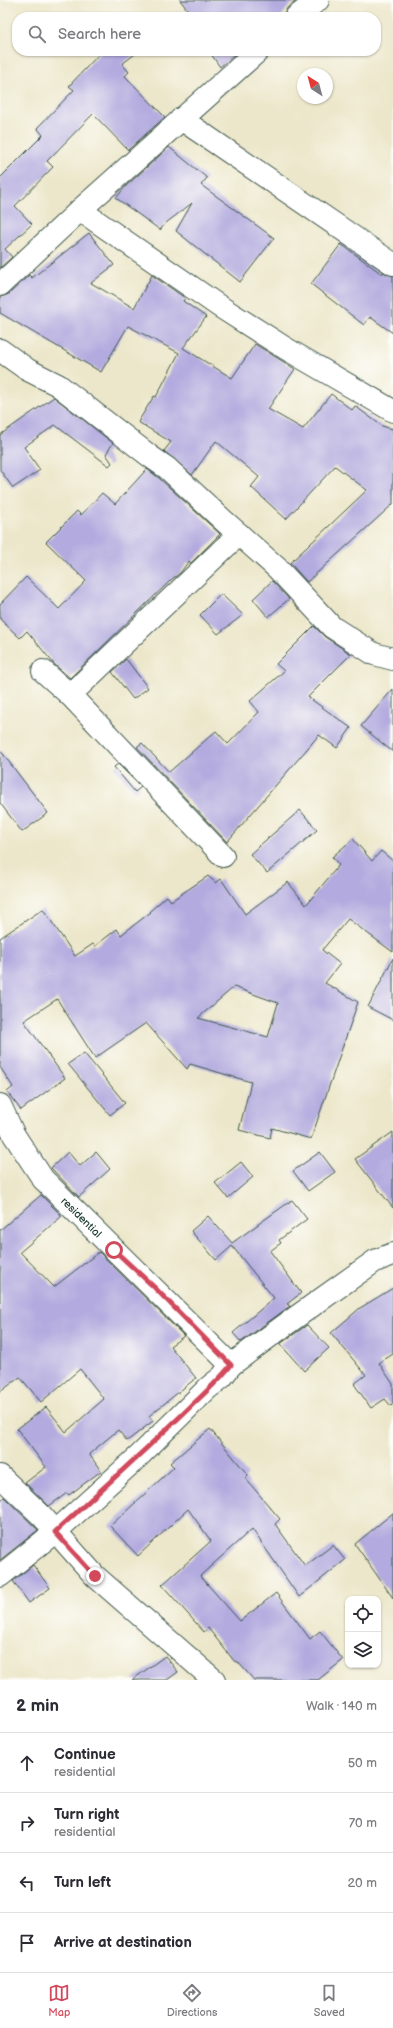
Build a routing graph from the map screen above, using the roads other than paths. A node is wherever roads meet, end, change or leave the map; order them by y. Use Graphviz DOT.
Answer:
graph roads {
  1 [pos="318,0"];
  2 [pos="302,12"];
  3 [pos="252,56"];
  4 [pos="181,119"];
  5 [pos="80,210"];
  6 [pos="393,264"];
  7 [pos="0,285"];
  8 [pos="0,350"];
  9 [pos="393,411"];
  10 [pos="239,534"];
  11 [pos="393,659"];
  12 [pos="44,671"];
  13 [pos="70,695"];
  14 [pos="223,856"];
  15 [pos="0,1105"];
  16 [pos="393,1254"];
  17 [pos="231,1365"];
  18 [pos="0,1476"];
  19 [pos="55,1532"];
  20 [pos="0,1576"];
  21 [pos="214,1680"];
  1 -- 2 [label="street"];
  3 -- 4 [label="street"];
  4 -- 5 [label="street"];
  4 -- 6 [label="street"];
  5 -- 7 [label="street"];
  5 -- 9 [label="street"];
  8 -- 10 [label="street"];
  10 -- 11 [label="street"];
  10 -- 13 [label="street"];
  12 -- 13 [label="street"];
  13 -- 14 [label="street"];
  15 -- 17 [label="street, residential"];
  16 -- 17 [label="street"];
  17 -- 19 [label="street"];
  18 -- 19 [label="street"];
  19 -- 20 [label="street"];
  19 -- 21 [label="street"];
}
